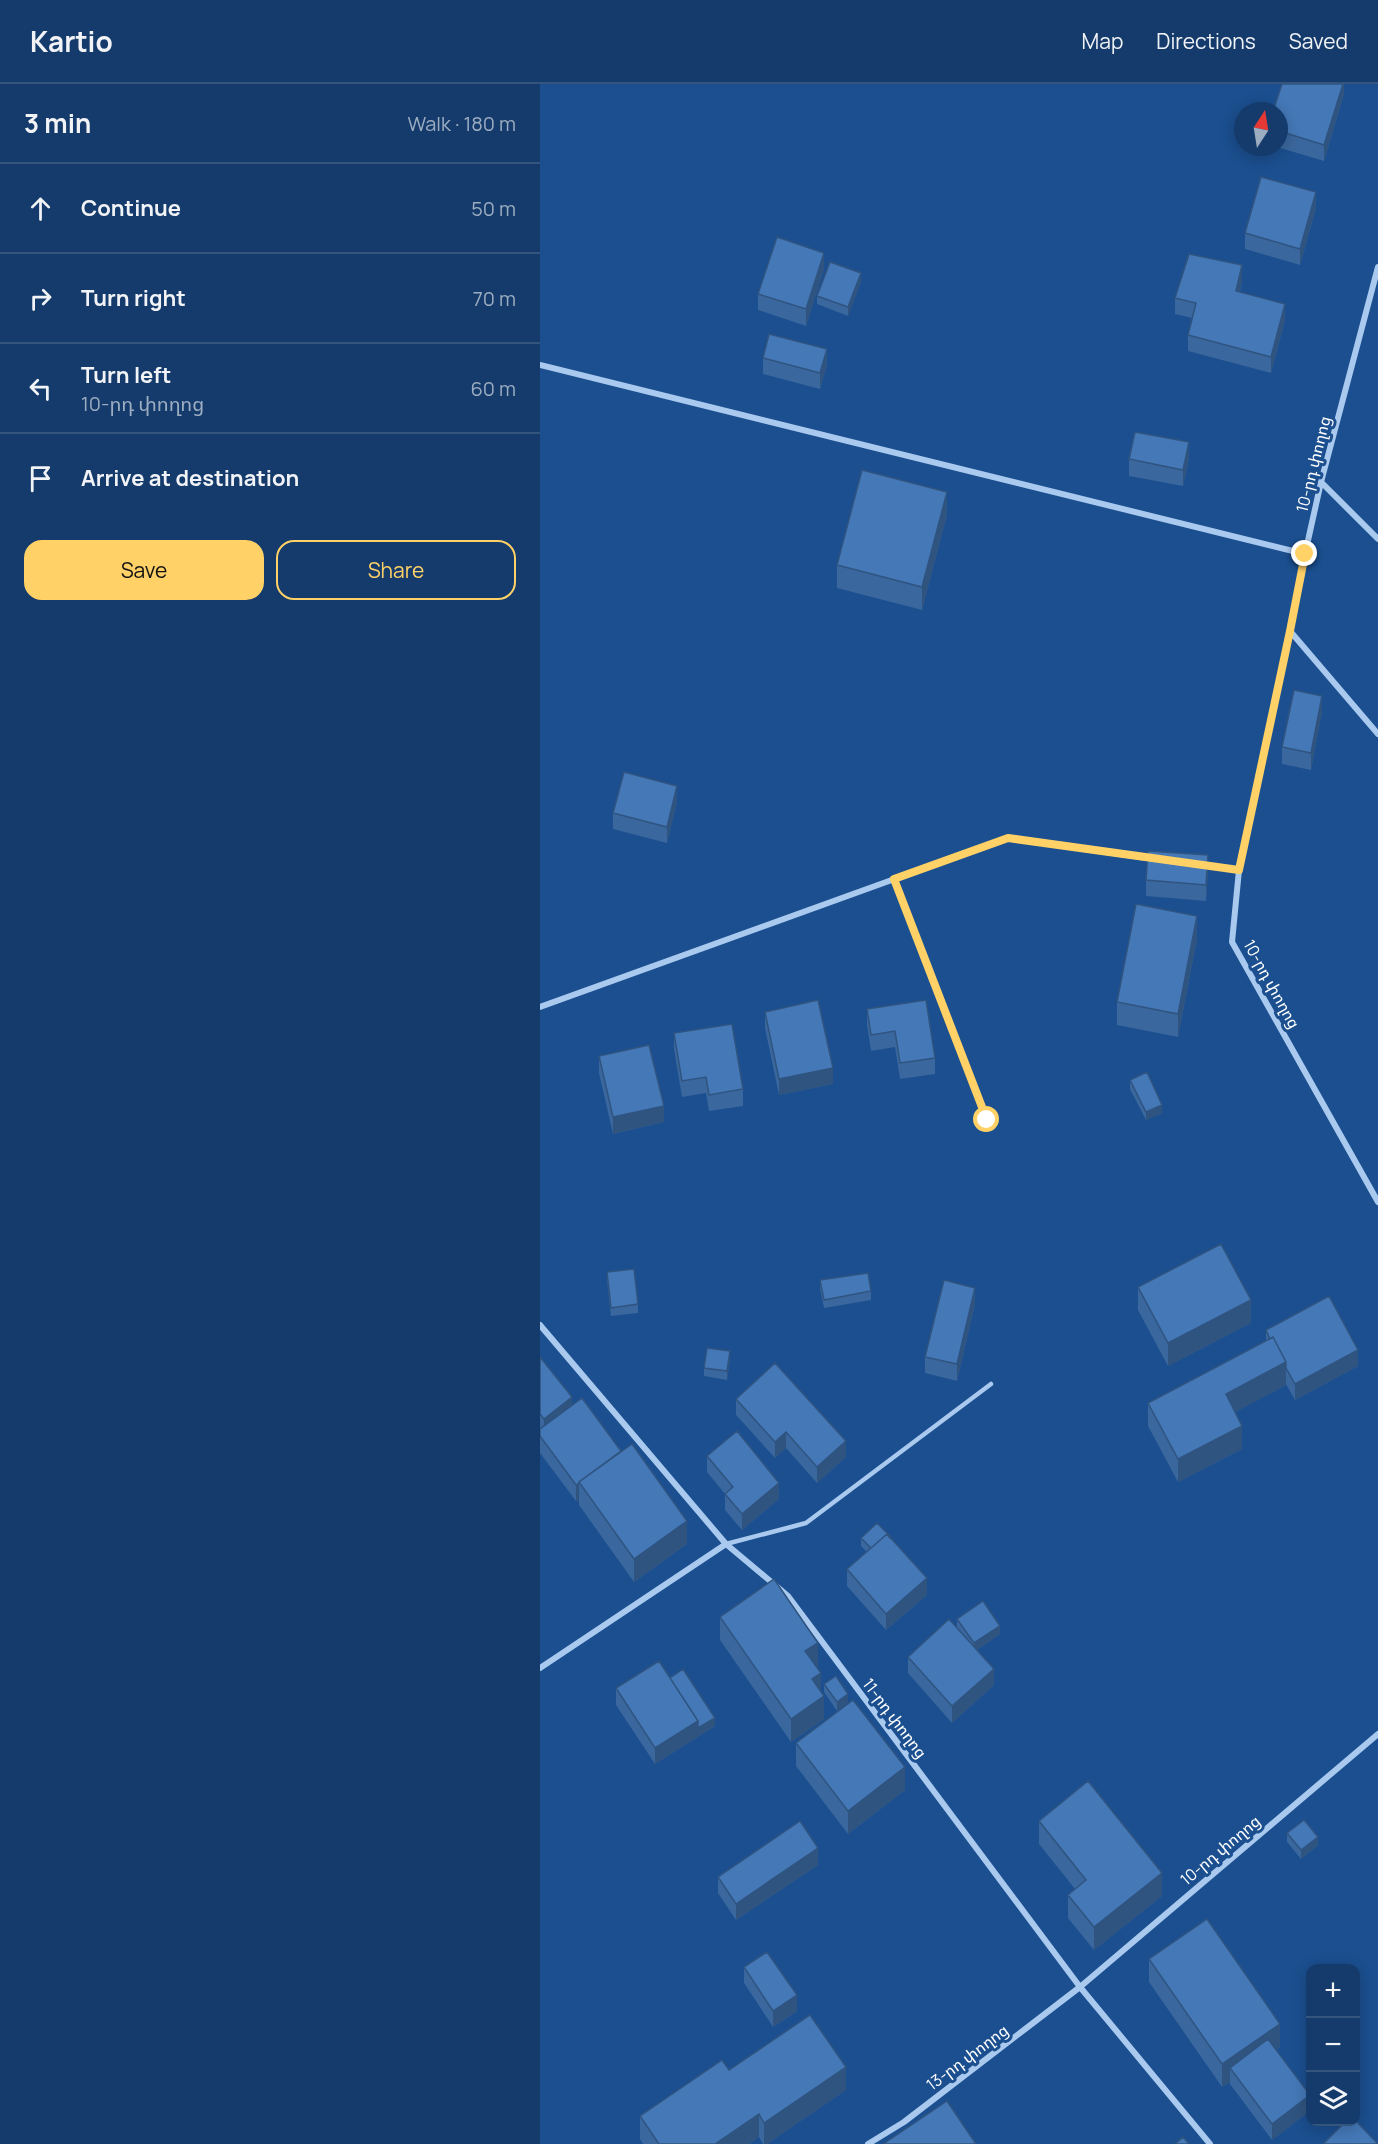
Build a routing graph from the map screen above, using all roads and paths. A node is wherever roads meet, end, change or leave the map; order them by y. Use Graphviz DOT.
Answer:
graph roads {
  1 [pos="1378,267"];
  2 [pos="540,364"];
  3 [pos="1321,482"];
  4 [pos="1378,539"];
  5 [pos="1305,554"];
  6 [pos="1290,631"];
  7 [pos="1378,734"];
  8 [pos="1158,859"];
  9 [pos="1193,864"];
  10 [pos="1239,870"];
  11 [pos="894,879"];
  12 [pos="540,1006"];
  13 [pos="987,1120"];
  14 [pos="1378,1202"];
  15 [pos="540,1325"];
  16 [pos="991,1384"];
  17 [pos="726,1544"];
  18 [pos="540,1668"];
  19 [pos="1378,1734"];
  20 [pos="1080,1987"];
  21 [pos="868,2144"];
  22 [pos="1210,2144"];
  1 -- 3 [label="street, 10-րդ փողոց"];
  2 -- 5 [label="street"];
  3 -- 4 [label="street"];
  3 -- 5 [label="street, 10-րդ փողոց"];
  5 -- 6 [label="street, 10-րդ փողոց"];
  6 -- 7 [label="street"];
  6 -- 10 [label="street, 10-րդ փողոց"];
  8 -- 11 [label="street"];
  9 -- 10 [label="street"];
  10 -- 14 [label="street, 10-րդ փողոց"];
  11 -- 12 [label="street"];
  11 -- 13 [label="lane"];
  15 -- 17 [label="street, 11-րդ փողոց"];
  16 -- 17 [label="lane"];
  17 -- 18 [label="street"];
  17 -- 20 [label="street, 11-րդ փողոց"];
  19 -- 20 [label="street, 10-րդ փողոց"];
  20 -- 21 [label="street, 13-րդ փողոց"];
  20 -- 22 [label="street, 11-րդ փողոց"];
}
